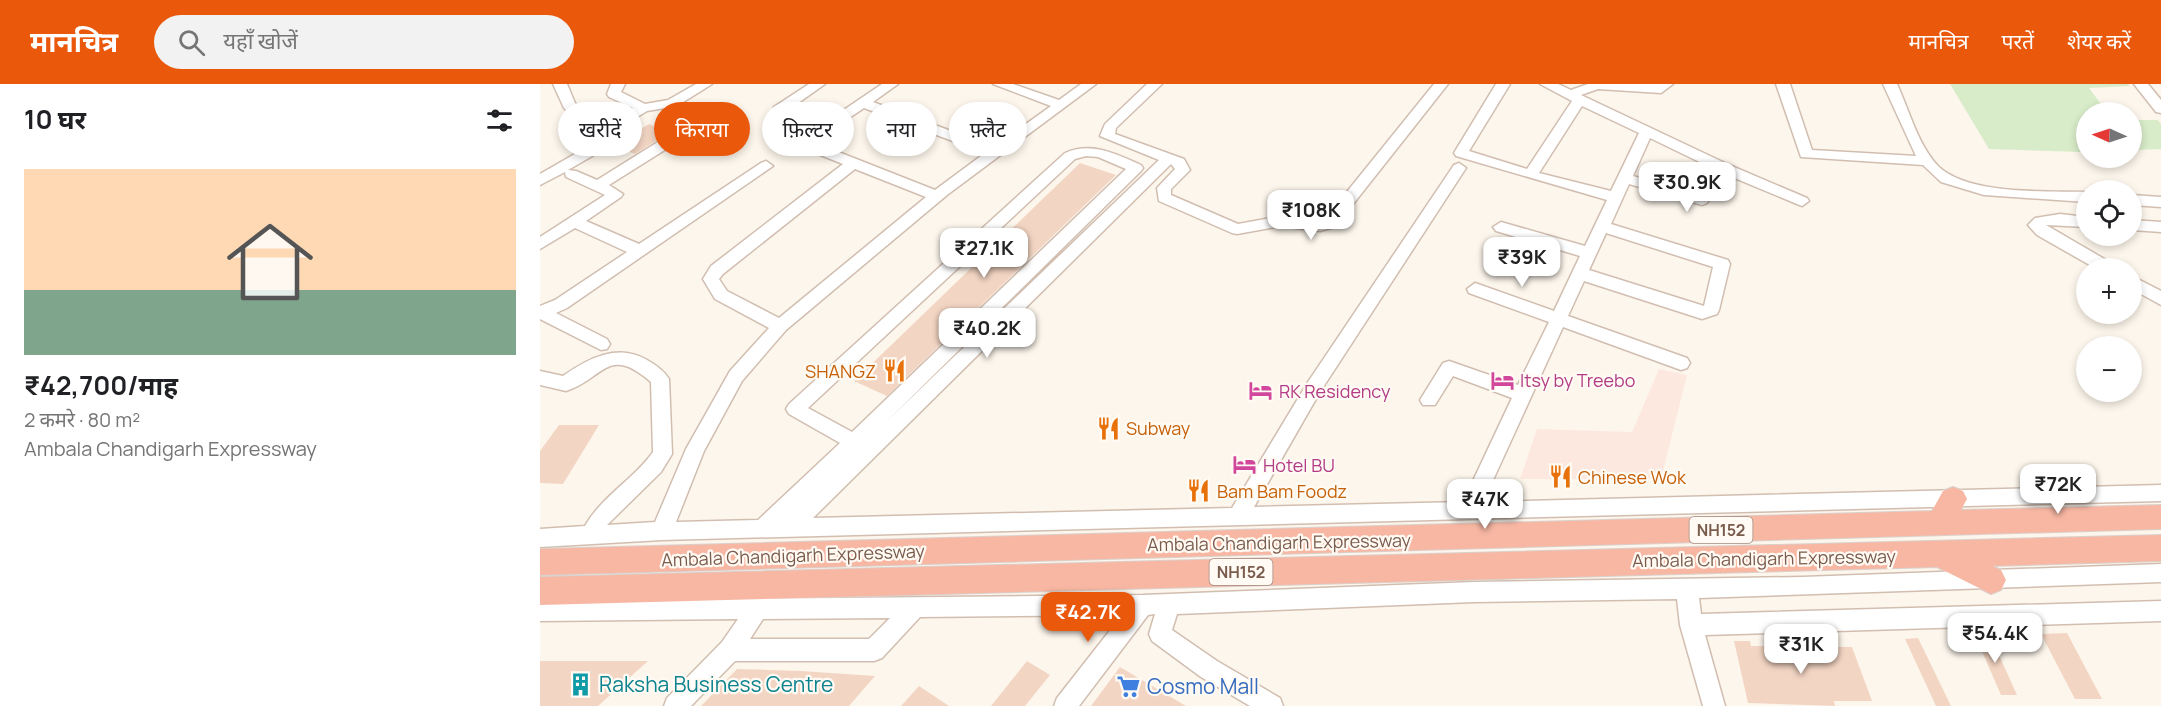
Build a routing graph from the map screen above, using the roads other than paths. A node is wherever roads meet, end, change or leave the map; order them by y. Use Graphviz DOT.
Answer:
graph roads {
  1 [pos="561,84"];
  2 [pos="618,84"];
  3 [pos="705,84"];
  4 [pos="818,84"];
  5 [pos="891,84"];
  6 [pos="1000,84"];
  7 [pos="1089,84"];
  8 [pos="1155,84"];
  9 [pos="1440,84"];
  10 [pos="1503,84"];
  11 [pos="1547,84"];
  12 [pos="1665,84"];
  13 [pos="1782,84"];
  14 [pos="1890,84"];
  15 [pos="2141,84"];
  16 [pos="1597,85"];
  17 [pos="1575,98"];
  18 [pos="568,102"];
  19 [pos="791,102"];
  20 [pos="863,103"];
  21 [pos="1062,105"];
  22 [pos="643,108"];
  23 [pos="2161,109"];
  24 [pos="1027,131"];
  25 [pos="1646,132"];
  26 [pos="949,135"];
  27 [pos="654,151"];
  28 [pos="583,156"];
  29 [pos="994,156"];
  30 [pos="1169,158"];
  31 [pos="1927,161"];
  32 [pos="853,164"];
  33 [pos="766,166"];
  34 [pos="1722,167"];
  35 [pos="1460,168"];
  36 [pos="572,174"];
  37 [pos="1530,175"];
  38 [pos="1624,178"];
  39 [pos="540,180"];
  40 [pos="598,186"];
  41 [pos="936,196"];
  42 [pos="2076,196"];
  43 [pos="1614,197"];
  44 [pos="1802,201"];
  45 [pos="2142,201"];
  46 [pos="2161,202"];
  47 [pos="2076,221"];
  48 [pos="574,222"];
  49 [pos="1601,226"];
  50 [pos="2142,226"];
  51 [pos="1501,227"];
  52 [pos="2161,227"];
  53 [pos="540,244"];
  54 [pos="640,251"];
  55 [pos="1588,253"];
  56 [pos="2091,258"];
  57 [pos="1579,273"];
  58 [pos="2142,288"];
  59 [pos="1475,289"];
  60 [pos="2161,299"];
  61 [pos="540,312"];
  62 [pos="1557,319"];
  63 [pos="780,326"];
  64 [pos="601,344"];
  65 [pos="1681,363"];
  66 [pos="540,378"];
  67 [pos="918,391"];
  68 [pos="1522,394"];
  69 [pos="1429,400"];
  70 [pos="854,442"];
  71 [pos="2161,493"];
  72 [pos="1946,511"];
  73 [pos="1468,512"];
  74 [pos="1238,516"];
  75 [pos="2161,517"];
  76 [pos="789,529"];
  77 [pos="761,530"];
  78 [pos="662,531"];
  79 [pos="591,535"];
  80 [pos="540,538"];
  81 [pos="2161,548"];
  82 [pos="1941,554"];
  83 [pos="540,562"];
  84 [pos="2161,573"];
  85 [pos="1990,580"];
  86 [pos="1687,590"];
  87 [pos="540,591"];
  88 [pos="1169,603"];
  89 [pos="1143,605"];
  90 [pos="759,607"];
  91 [pos="915,608"];
  92 [pos="540,611"];
  93 [pos="2161,611"];
  94 [pos="1691,625"];
  95 [pos="730,650"];
  96 [pos="675,706"];
  97 [pos="1065,706"];
  98 [pos="1272,706"];
  99 [pos="1714,706"];
  1 -- 18 [label="street"];
  2 -- 22 [label="street"];
  3 -- 22 [label="street"];
  4 -- 19 [label="street"];
  5 -- 20 [label="street"];
  6 -- 21 [label="street"];
  7 -- 21 [label="street"];
  8 -- 30 [label="street"];
  9 -- 30 [label="street"];
  10 -- 37 [label="street"];
  11 -- 17 [label="street"];
  12 -- 16 [label="street"];
  13 -- 31 [label="street"];
  14 -- 31 [label="street"];
  15 -- 23 [label="street"];
  16 -- 17 [label="street"];
  17 -- 25 [label="street"];
  17 -- 37 [label="street"];
  20 -- 26 [label="street"];
  20 -- 32 [label="street"];
  21 -- 24 [label="street"];
  25 -- 34 [label="street"];
  25 -- 38 [label="street"];
  27 -- 40 [label="street"];
  28 -- 39 [label="street"];
  29 -- 41 [label="street"];
  30 -- 67 [label="street"];
  31 -- 42 [label="street"];
  32 -- 41 [label="street"];
  32 -- 63 [label="street"];
  33 -- 54 [label="street"];
  34 -- 38 [label="street"];
  34 -- 44 [label="street"];
  35 -- 74 [label="street"];
  36 -- 40 [label="street"];
  37 -- 43 [label="street"];
  38 -- 43 [label="street"];
  40 -- 48 [label="street"];
  41 -- 63 [label="street"];
  43 -- 49 [label="street"];
  45 -- 46 [label="street"];
  47 -- 56 [label="street"];
  48 -- 53 [label="street"];
  48 -- 54 [label="street"];
  49 -- 55 [label="street"];
  49 -- 57 [label="street"];
  50 -- 52 [label="street"];
  51 -- 55 [label="street"];
  54 -- 61 [label="street"];
  55 -- 57 [label="street"];
  57 -- 62 [label="street"];
  58 -- 60 [label="street"];
  59 -- 62 [label="street"];
  61 -- 64 [label="street"];
  62 -- 65 [label="street"];
  62 -- 68 [label="street"];
  63 -- 78 [label="street"];
  66 -- 79 [label="street"];
  67 -- 70 [label="street"];
  67 -- 70 [label="street"];
  67 -- 76 [label="street"];
  68 -- 69 [label="street"];
  68 -- 73 [label="street"];
  70 -- 77 [label="street"];
  71 -- 72 [label="street"];
  72 -- 73 [label="street"];
  72 -- 75 [label="highway, Ambala Chandigarh Expressway / NH152"];
  72 -- 83 [label="highway, Ambala Chandigarh Expressway / NH152"];
  73 -- 74 [label="street"];
  74 -- 76 [label="street"];
  76 -- 77 [label="street"];
  77 -- 78 [label="street"];
  78 -- 79 [label="street"];
  79 -- 80 [label="street"];
  81 -- 82 [label="highway, Ambala Chandigarh Expressway / NH152"];
  82 -- 85 [label="highway"];
  82 -- 87 [label="highway, Ambala Chandigarh Expressway / NH152"];
  84 -- 85 [label="street"];
  85 -- 86 [label="street"];
  86 -- 88 [label="street"];
  86 -- 94 [label="street"];
  88 -- 89 [label="street"];
  88 -- 98 [label="street"];
  89 -- 91 [label="street"];
  89 -- 97 [label="street"];
  90 -- 91 [label="street"];
  90 -- 92 [label="street"];
  90 -- 95 [label="street"];
  91 -- 95 [label="street"];
  93 -- 94 [label="street"];
  94 -- 99 [label="street"];
  95 -- 96 [label="street"];
}
